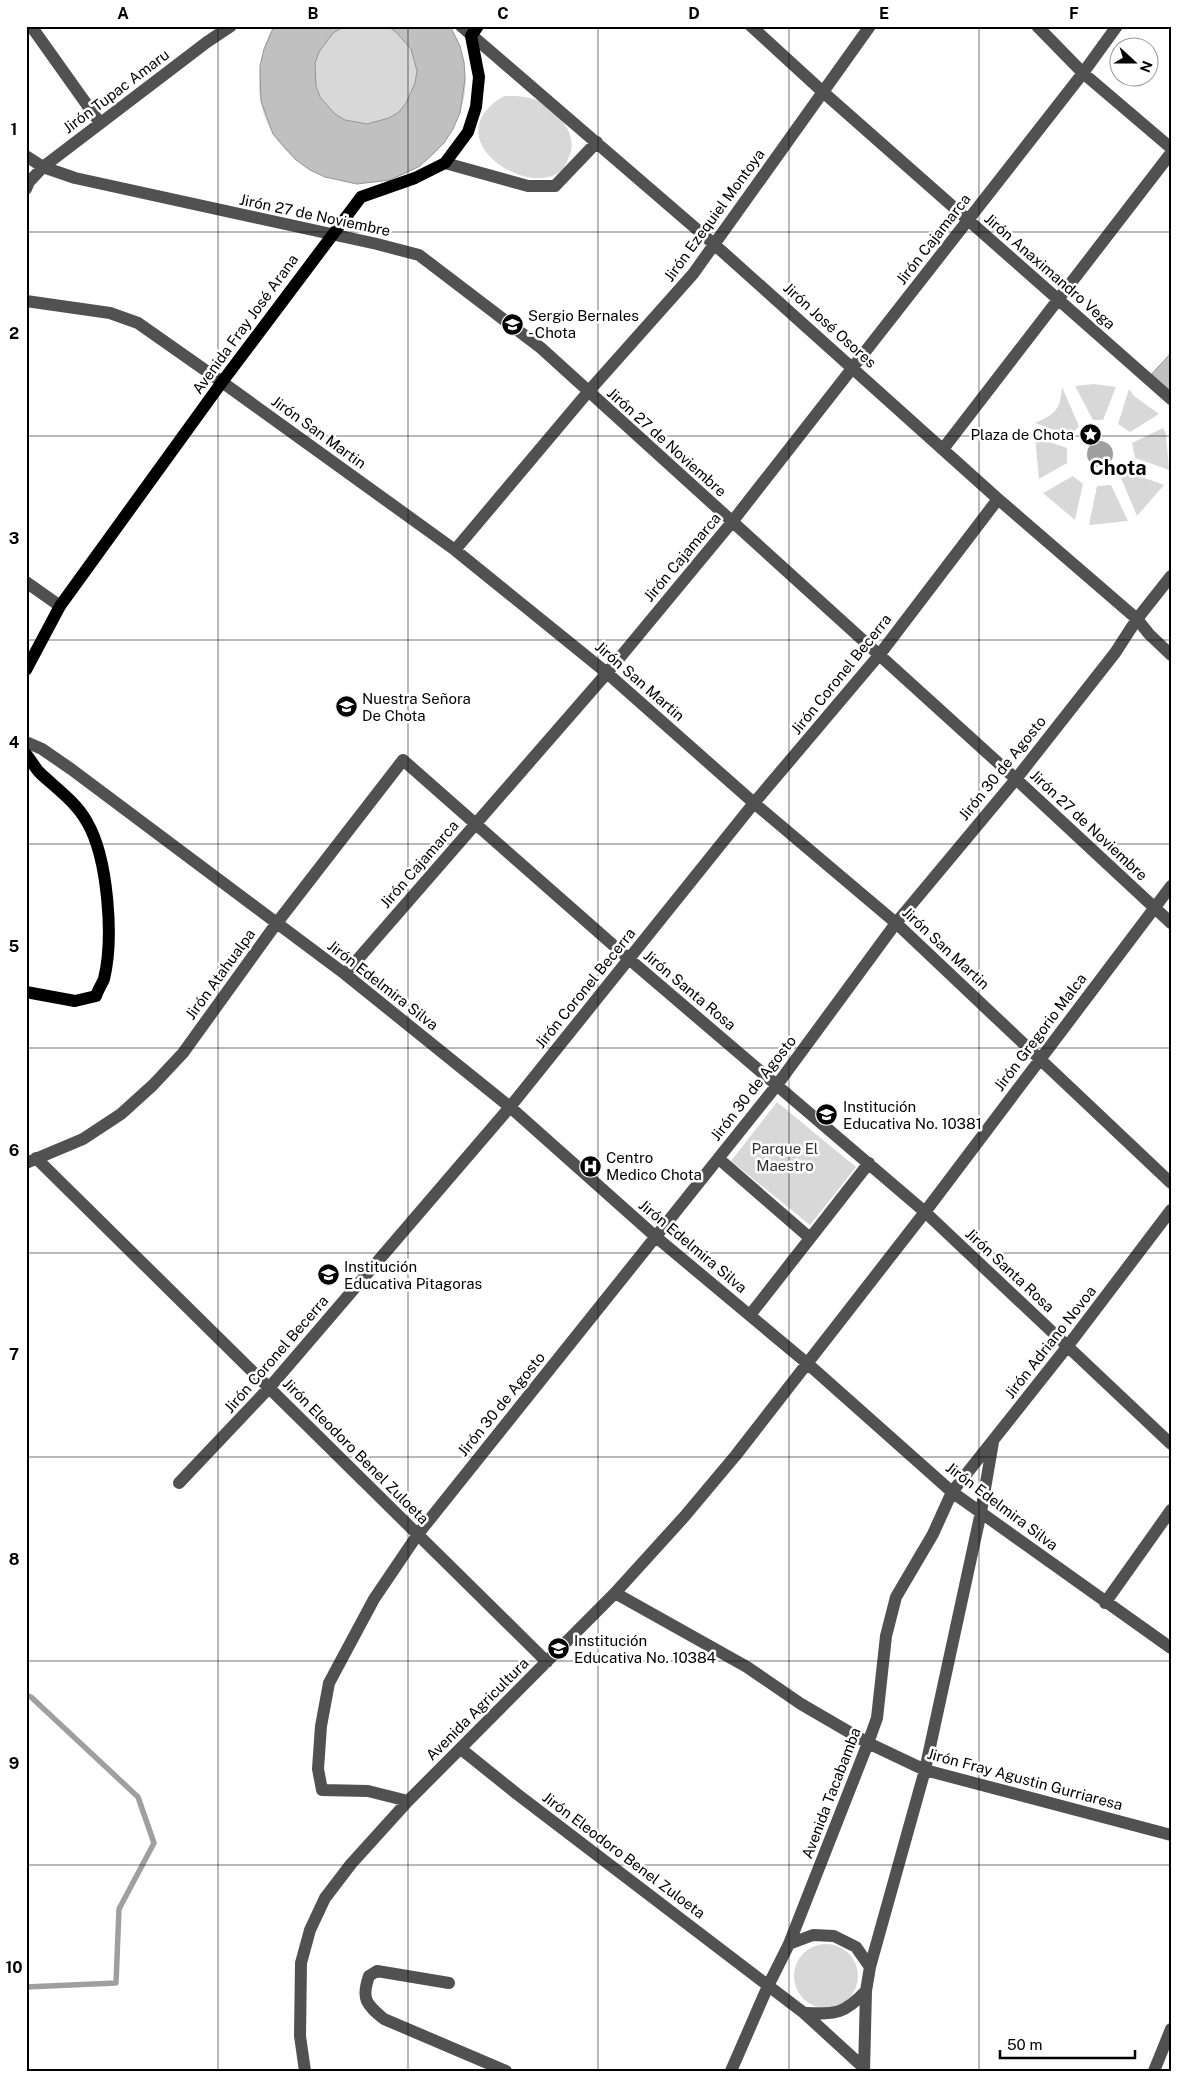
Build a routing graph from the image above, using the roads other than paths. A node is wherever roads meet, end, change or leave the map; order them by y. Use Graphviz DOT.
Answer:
graph roads {
  1 [pos="31,26"];
  2 [pos="232,26"];
  3 [pos="461,26"];
  4 [pos="751,26"];
  5 [pos="870,26"];
  6 [pos="1037,26"];
  7 [pos="1118,26"];
  8 [pos="474,31"];
  9 [pos="1083,73"];
  10 [pos="823,92"];
  11 [pos="100,123"];
  12 [pos="597,142"];
  13 [pos="1171,148"];
  14 [pos="1171,152"];
  15 [pos="26,156"];
  16 [pos="445,163"];
  17 [pos="43,167"];
  18 [pos="26,189"];
  19 [pos="968,221"];
  20 [pos="331,235"];
  21 [pos="715,245"];
  22 [pos="1058,299"];
  23 [pos="26,301"];
  24 [pos="853,368"];
  25 [pos="222,382"];
  26 [pos="588,392"];
  27 [pos="1171,400"];
  28 [pos="943,449"];
  29 [pos="998,499"];
  30 [pos="732,522"];
  31 [pos="455,550"];
  32 [pos="1171,576"];
  33 [pos="26,582"];
  34 [pos="60,606"];
  35 [pos="1137,619"];
  36 [pos="880,654"];
  37 [pos="1171,655"];
  38 [pos="26,670"];
  39 [pos="607,673"];
  40 [pos="26,742"];
  41 [pos="26,754"];
  42 [pos="403,760"];
  43 [pos="1016,779"];
  44 [pos="754,803"];
  45 [pos="475,825"];
  46 [pos="1171,886"];
  47 [pos="1154,908"];
  48 [pos="896,923"];
  49 [pos="1171,923"];
  50 [pos="276,924"];
  51 [pos="629,959"];
  52 [pos="344,974"];
  53 [pos="26,992"];
  54 [pos="1040,1060"];
  55 [pos="777,1086"];
  56 [pos="510,1107"];
  57 [pos="719,1159"];
  58 [pos="31,1160"];
  59 [pos="869,1163"];
  60 [pos="1171,1183"];
  61 [pos="1171,1210"];
  62 [pos="925,1212"];
  63 [pos="656,1237"];
  64 [pos="810,1238"];
  65 [pos="750,1315"];
  66 [pos="1067,1347"];
  67 [pos="808,1364"];
  68 [pos="270,1388"];
  69 [pos="993,1442"];
  70 [pos="1171,1444"];
  71 [pos="180,1483"];
  72 [pos="952,1492"];
  73 [pos="1171,1510"];
  74 [pos="981,1512"];
  75 [pos="418,1534"];
  76 [pos="615,1593"];
  77 [pos="1105,1602"];
  78 [pos="1171,1648"];
  79 [pos="547,1662"];
  80 [pos="868,1743"];
  81 [pos="461,1749"];
  82 [pos="925,1770"];
  83 [pos="408,1800"];
  84 [pos="1171,1835"];
  85 [pos="789,1944"];
  86 [pos="870,1967"];
  87 [pos="449,1983"];
  88 [pos="768,1986"];
  89 [pos="866,1991"];
  90 [pos="804,2013"];
  91 [pos="1171,2028"];
  92 [pos="864,2069"];
  93 [pos="305,2071"];
  94 [pos="506,2071"];
  95 [pos="731,2071"];
  96 [pos="1154,2071"];
  1 -- 11 [label="street"];
  2 -- 11 [label="street, Jirón Tupac Amaru"];
  3 -- 8 [label="street, Jirón José Osores"];
  4 -- 10 [label="street, Jirón Anaximandro Vega"];
  5 -- 10 [label="street, Jirón Ezequiel Montoya"];
  6 -- 9 [label="street"];
  7 -- 9 [label="street, Jirón Cajamarca"];
  8 -- 12 [label="street, Jirón José Osores"];
  8 -- 16 [label="main road, Avenida Fray José Arana"];
  9 -- 13 [label="street"];
  9 -- 19 [label="street, Jirón Cajamarca"];
  10 -- 19 [label="street, Jirón Anaximandro Vega"];
  10 -- 21 [label="street, Jirón Ezequiel Montoya"];
  11 -- 17 [label="street, Jirón Tupac Amaru"];
  12 -- 16 [label="street"];
  12 -- 21 [label="street, Jirón José Osores"];
  14 -- 22 [label="street"];
  15 -- 17 [label="street, Jirón 27 de Noviembre"];
  16 -- 20 [label="main road, Avenida Fray José Arana"];
  17 -- 18 [label="street, Jirón Tupac Amaru"];
  17 -- 20 [label="street, Jirón 27 de Noviembre"];
  19 -- 22 [label="street, Jirón Anaximandro Vega"];
  19 -- 24 [label="street, Jirón Cajamarca"];
  20 -- 25 [label="main road, Avenida Fray José Arana"];
  20 -- 26 [label="street, Jirón 27 de Noviembre"];
  21 -- 24 [label="street, Jirón José Osores"];
  21 -- 26 [label="street, Jirón Ezequiel Montoya"];
  22 -- 27 [label="street, Jirón Anaximandro Vega"];
  22 -- 28 [label="street"];
  23 -- 25 [label="street, Jirón San Martin"];
  24 -- 28 [label="street, Jirón José Osores"];
  24 -- 30 [label="street, Jirón Cajamarca"];
  25 -- 31 [label="street, Jirón San Martin"];
  25 -- 34 [label="main road, Avenida Fray José Arana"];
  26 -- 30 [label="street, Jirón 27 de Noviembre"];
  26 -- 31 [label="street, Jirón Ezequiel Montoya"];
  28 -- 29 [label="street, Jirón José Osores"];
  29 -- 35 [label="street, Jirón José Osores"];
  29 -- 36 [label="street, Jirón Coronel Becerra"];
  30 -- 36 [label="street, Jirón 27 de Noviembre"];
  30 -- 39 [label="street, Jirón Cajamarca"];
  31 -- 39 [label="street, Jirón San Martin"];
  32 -- 35 [label="street, Jirón 30 de Agosto"];
  33 -- 34 [label="street"];
  34 -- 38 [label="main road, Avenida Fray José Arana"];
  35 -- 37 [label="street, Jirón José Osores"];
  35 -- 43 [label="street, Jirón 30 de Agosto"];
  36 -- 43 [label="street, Jirón 27 de Noviembre"];
  36 -- 44 [label="street, Jirón Coronel Becerra"];
  39 -- 44 [label="street, Jirón San Martin"];
  39 -- 45 [label="street, Jirón Cajamarca"];
  40 -- 50 [label="street, Jirón Edelmira Silva"];
  41 -- 53 [label="main road"];
  42 -- 45 [label="street, Jirón Santa Rosa"];
  42 -- 50 [label="street, Jirón Atahualpa"];
  43 -- 47 [label="street, Jirón 27 de Noviembre"];
  43 -- 48 [label="street, Jirón 30 de Agosto"];
  44 -- 48 [label="street, Jirón San Martin"];
  44 -- 51 [label="street, Jirón Coronel Becerra"];
  45 -- 51 [label="street, Jirón Santa Rosa"];
  45 -- 52 [label="street, Jirón Cajamarca"];
  46 -- 47 [label="street, Jirón Gregorio Malca"];
  47 -- 49 [label="street, Jirón 27 de Noviembre"];
  47 -- 54 [label="street, Jirón Gregorio Malca"];
  48 -- 54 [label="street, Jirón San Martin"];
  48 -- 55 [label="street, Jirón 30 de Agosto"];
  50 -- 52 [label="street, Jirón Edelmira Silva"];
  50 -- 58 [label="street, Jirón Atahualpa"];
  51 -- 55 [label="street, Jirón Santa Rosa"];
  51 -- 56 [label="street, Jirón Coronel Becerra"];
  52 -- 56 [label="street, Jirón Edelmira Silva"];
  54 -- 60 [label="street, Jirón San Martin"];
  54 -- 62 [label="street, Jirón Gregorio Malca"];
  55 -- 57 [label="street, Jirón 30 de Agosto"];
  55 -- 59 [label="street, Jirón Santa Rosa"];
  56 -- 63 [label="street, Jirón Edelmira Silva"];
  56 -- 68 [label="street, Jirón Coronel Becerra"];
  57 -- 63 [label="street, Jirón 30 de Agosto"];
  57 -- 64 [label="street"];
  58 -- 68 [label="street, Jirón Eleodoro Benel Zuloeta"];
  59 -- 62 [label="street, Jirón Santa Rosa"];
  59 -- 64 [label="street"];
  61 -- 66 [label="street, Jirón Adriano Novoa"];
  62 -- 66 [label="street, Jirón Santa Rosa"];
  62 -- 67 [label="street, Jirón Gregorio Malca"];
  63 -- 65 [label="street, Jirón Edelmira Silva"];
  63 -- 75 [label="street, Jirón 30 de Agosto"];
  64 -- 65 [label="street"];
  65 -- 67 [label="street, Jirón Edelmira Silva"];
  66 -- 69 [label="street, Jirón Adriano Novoa"];
  66 -- 70 [label="street, Jirón Santa Rosa"];
  67 -- 72 [label="street, Jirón Edelmira Silva"];
  67 -- 76 [label="street, Avenida Agricultura"];
  68 -- 71 [label="street, Jirón Coronel Becerra"];
  68 -- 75 [label="street, Jirón Eleodoro Benel Zuloeta"];
  69 -- 72 [label="street, Jirón Adriano Novoa"];
  69 -- 74 [label="street"];
  72 -- 74 [label="street, Jirón Edelmira Silva"];
  72 -- 80 [label="street, Avenida Tacabamba"];
  73 -- 77 [label="street"];
  74 -- 77 [label="street, Jirón Edelmira Silva"];
  74 -- 82 [label="street"];
  75 -- 79 [label="street, Jirón Eleodoro Benel Zuloeta"];
  75 -- 83 [label="street, Jirón 30 de Agosto"];
  76 -- 79 [label="street, Avenida Agricultura"];
  76 -- 80 [label="street, Jirón Fray Agustin Gurriaresa"];
  77 -- 78 [label="street, Jirón Edelmira Silva"];
  79 -- 81 [label="street, Avenida Agricultura"];
  80 -- 82 [label="street, Jirón Fray Agustin Gurriaresa"];
  80 -- 85 [label="street, Avenida Tacabamba"];
  81 -- 83 [label="street, Avenida Agricultura"];
  81 -- 88 [label="street, Jirón Eleodoro Benel Zuloeta"];
  82 -- 84 [label="street, Jirón Fray Agustin Gurriaresa"];
  82 -- 86 [label="street"];
  83 -- 93 [label="street, Avenida Agricultura"];
  85 -- 86 [label="street"];
  85 -- 88 [label="street, Avenida Tacabamba"];
  86 -- 89 [label="street"];
  87 -- 94 [label="street"];
  88 -- 90 [label="street"];
  88 -- 95 [label="street, Avenida Tacabamba"];
  89 -- 90 [label="street"];
  89 -- 92 [label="street"];
  90 -- 92 [label="street"];
  91 -- 96 [label="street"];
}
